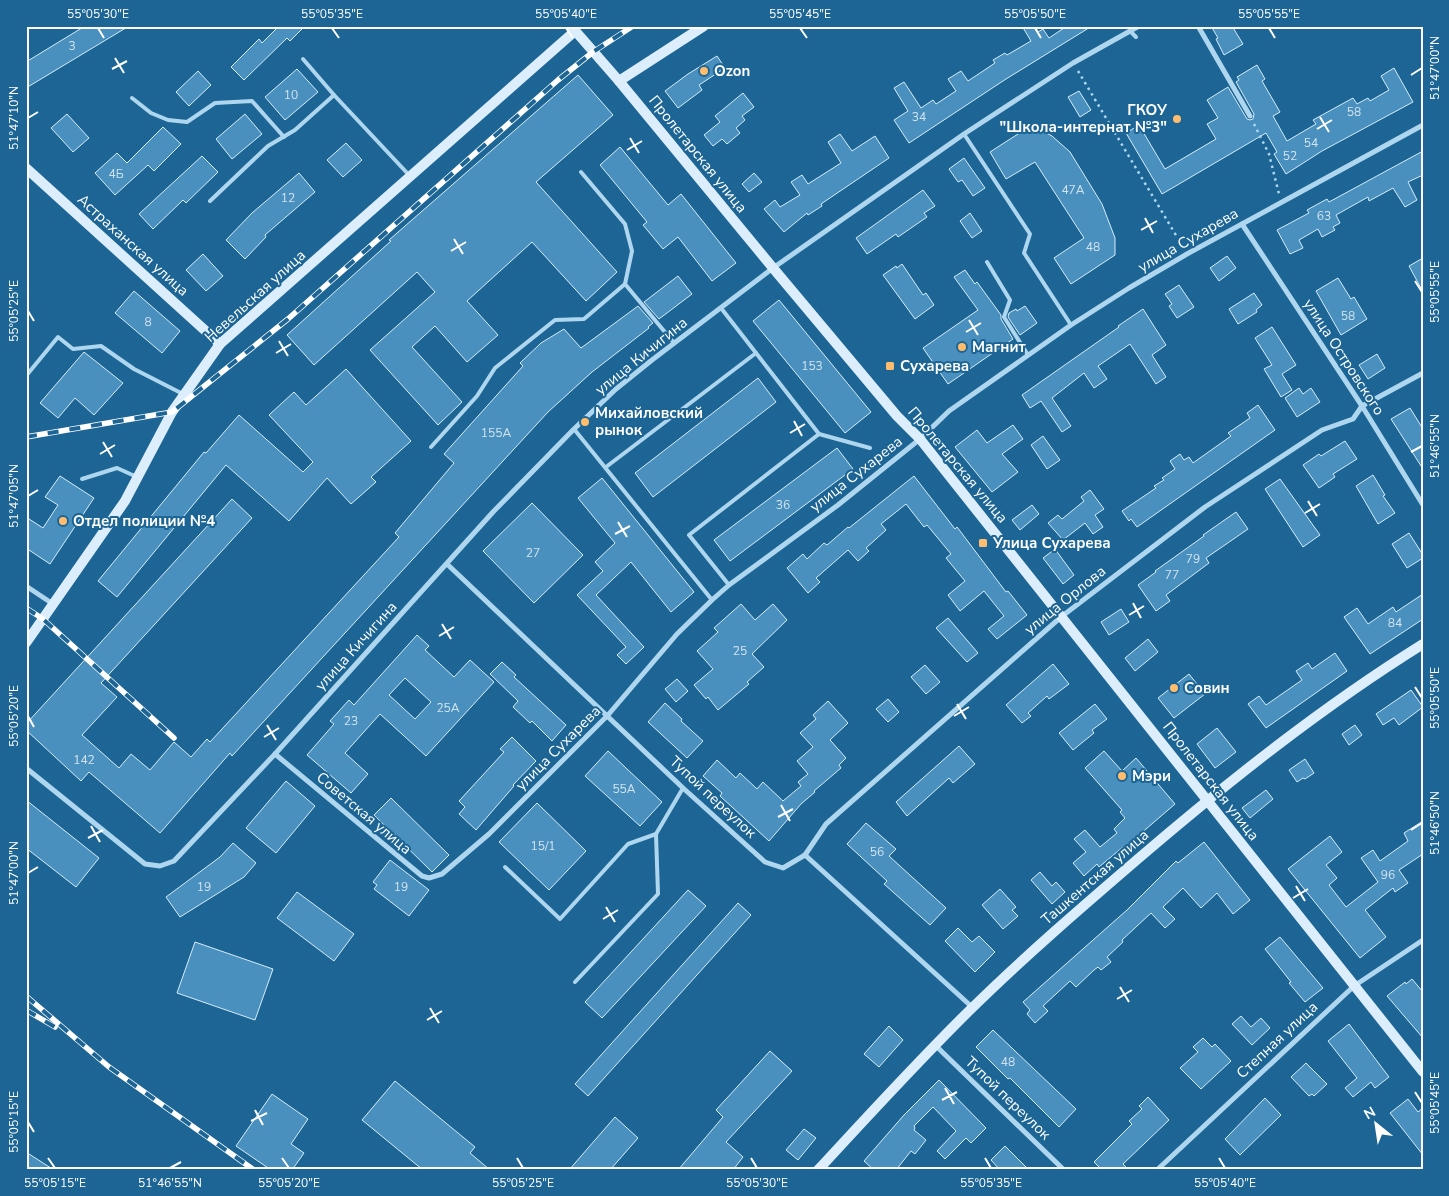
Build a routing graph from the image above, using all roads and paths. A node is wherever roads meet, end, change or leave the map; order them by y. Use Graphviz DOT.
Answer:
graph roads {
  1 [pos="704,26"];
  2 [pos="1139,26"];
  3 [pos="1198,26"];
  4 [pos="573,29"];
  5 [pos="1128,29"];
  6 [pos="1136,37"];
  7 [pos="303,59"];
  8 [pos="1073,63"];
  9 [pos="619,81"];
  10 [pos="334,95"];
  11 [pos="132,98"];
  12 [pos="1250,116"];
  13 [pos="1423,125"];
  14 [pos="964,134"];
  15 [pos="284,137"];
  16 [pos="26,168"];
  17 [pos="582,172"];
  18 [pos="410,177"];
  19 [pos="210,201"];
  20 [pos="1281,203"];
  21 [pos="1242,224"];
  22 [pos="1187,254"];
  23 [pos="987,262"];
  24 [pos="772,268"];
  25 [pos="625,284"];
  26 [pos="721,308"];
  27 [pos="1071,325"];
  28 [pos="674,343"];
  29 [pos="220,344"];
  30 [pos="756,352"];
  31 [pos="1028,355"];
  32 [pos="1423,373"];
  33 [pos="26,376"];
  34 [pos="183,394"];
  35 [pos="1362,406"];
  36 [pos="574,429"];
  37 [pos="819,434"];
  38 [pos="920,439"];
  39 [pos="431,447"];
  40 [pos="870,448"];
  41 [pos="606,467"];
  42 [pos="137,476"];
  43 [pos="82,479"];
  44 [pos="1423,505"];
  45 [pos="447,564"];
  46 [pos="729,585"];
  47 [pos="26,586"];
  48 [pos="712,600"];
  49 [pos="53,604"];
  50 [pos="1061,617"];
  51 [pos="26,643"];
  52 [pos="1423,644"];
  53 [pos="608,715"];
  54 [pos="275,754"];
  55 [pos="26,768"];
  56 [pos="683,788"];
  57 [pos="1207,800"];
  58 [pos="656,834"];
  59 [pos="805,855"];
  60 [pos="505,867"];
  61 [pos="442,874"];
  62 [pos="1423,940"];
  63 [pos="575,982"];
  64 [pos="1354,986"];
  65 [pos="972,1007"];
  66 [pos="934,1045"];
  67 [pos="1423,1072"];
  68 [pos="818,1170"];
  69 [pos="1064,1170"];
  70 [pos="1157,1170"];
  1 -- 9 [label="street"];
  2 -- 5 [label="street, улица Кичигина"];
  3 -- 12 [label="street"];
  4 -- 9 [label="street, Пролетарская улица"];
  4 -- 18 [label="street, Невельская улица"];
  5 -- 6 [label="lane"];
  5 -- 8 [label="street, улица Кичигина"];
  7 -- 10 [label="lane"];
  8 -- 14 [label="street, улица Кичигина"];
  8 -- 22 [label="path"];
  9 -- 24 [label="street, Пролетарская улица"];
  10 -- 15 [label="lane"];
  10 -- 18 [label="lane"];
  11 -- 15 [label="lane"];
  12 -- 20 [label="path"];
  13 -- 20 [label="street, улица Сухарева"];
  14 -- 24 [label="street, улица Кичигина"];
  14 -- 27 [label="lane"];
  15 -- 19 [label="lane"];
  16 -- 29 [label="street, Астраханская улица"];
  17 -- 25 [label="lane"];
  18 -- 29 [label="street, Невельская улица"];
  20 -- 21 [label="street, улица Сухарева"];
  21 -- 22 [label="street, улица Сухарева"];
  21 -- 35 [label="street, улица Островского"];
  22 -- 27 [label="street, улица Сухарева"];
  23 -- 31 [label="lane"];
  24 -- 26 [label="street, улица Кичигина"];
  24 -- 38 [label="street, Пролетарская улица"];
  25 -- 28 [label="lane"];
  25 -- 39 [label="lane"];
  26 -- 28 [label="street, улица Кичигина"];
  26 -- 30 [label="lane"];
  27 -- 31 [label="street, улица Сухарева"];
  28 -- 36 [label="street, улица Кичигина"];
  29 -- 34 [label="street, Невельская улица"];
  30 -- 37 [label="lane"];
  30 -- 41 [label="lane"];
  31 -- 38 [label="street, улица Сухарева"];
  32 -- 35 [label="street, улица Орлова"];
  33 -- 34 [label="lane"];
  34 -- 42 [label="street, Невельская улица"];
  35 -- 44 [label="street, улица Островского"];
  35 -- 50 [label="street, улица Орлова"];
  36 -- 41 [label="lane"];
  36 -- 45 [label="street, улица Кичигина"];
  37 -- 40 [label="lane"];
  37 -- 46 [label="lane"];
  38 -- 46 [label="street, улица Сухарева"];
  38 -- 50 [label="street, Пролетарская улица"];
  41 -- 48 [label="lane"];
  42 -- 43 [label="lane"];
  42 -- 49 [label="street, Невельская улица"];
  45 -- 53 [label="street, Тупой переулок"];
  45 -- 54 [label="street, улица Кичигина"];
  46 -- 48 [label="street, улица Сухарева"];
  47 -- 49 [label="street"];
  48 -- 53 [label="street, улица Сухарева"];
  49 -- 51 [label="street, Невельская улица"];
  50 -- 57 [label="street, Пролетарская улица"];
  50 -- 59 [label="street, улица Орлова"];
  52 -- 57 [label="street, Ташкентская улица"];
  53 -- 56 [label="street, Тупой переулок"];
  53 -- 61 [label="street, улица Сухарева"];
  54 -- 55 [label="street, улица Кичигина"];
  54 -- 61 [label="street, Советская улица"];
  56 -- 58 [label="lane"];
  56 -- 59 [label="street, Тупой переулок"];
  57 -- 64 [label="street, Пролетарская улица"];
  57 -- 65 [label="street, Ташкентская улица"];
  58 -- 60 [label="lane"];
  58 -- 63 [label="lane"];
  59 -- 65 [label="street"];
  62 -- 64 [label="street, Степная улица"];
  64 -- 67 [label="street, Пролетарская улица"];
  64 -- 70 [label="street, Степная улица"];
  65 -- 66 [label="street, Ташкентская улица"];
  66 -- 68 [label="street, Ташкентская улица"];
  66 -- 69 [label="street, Тупой переулок"];
}
